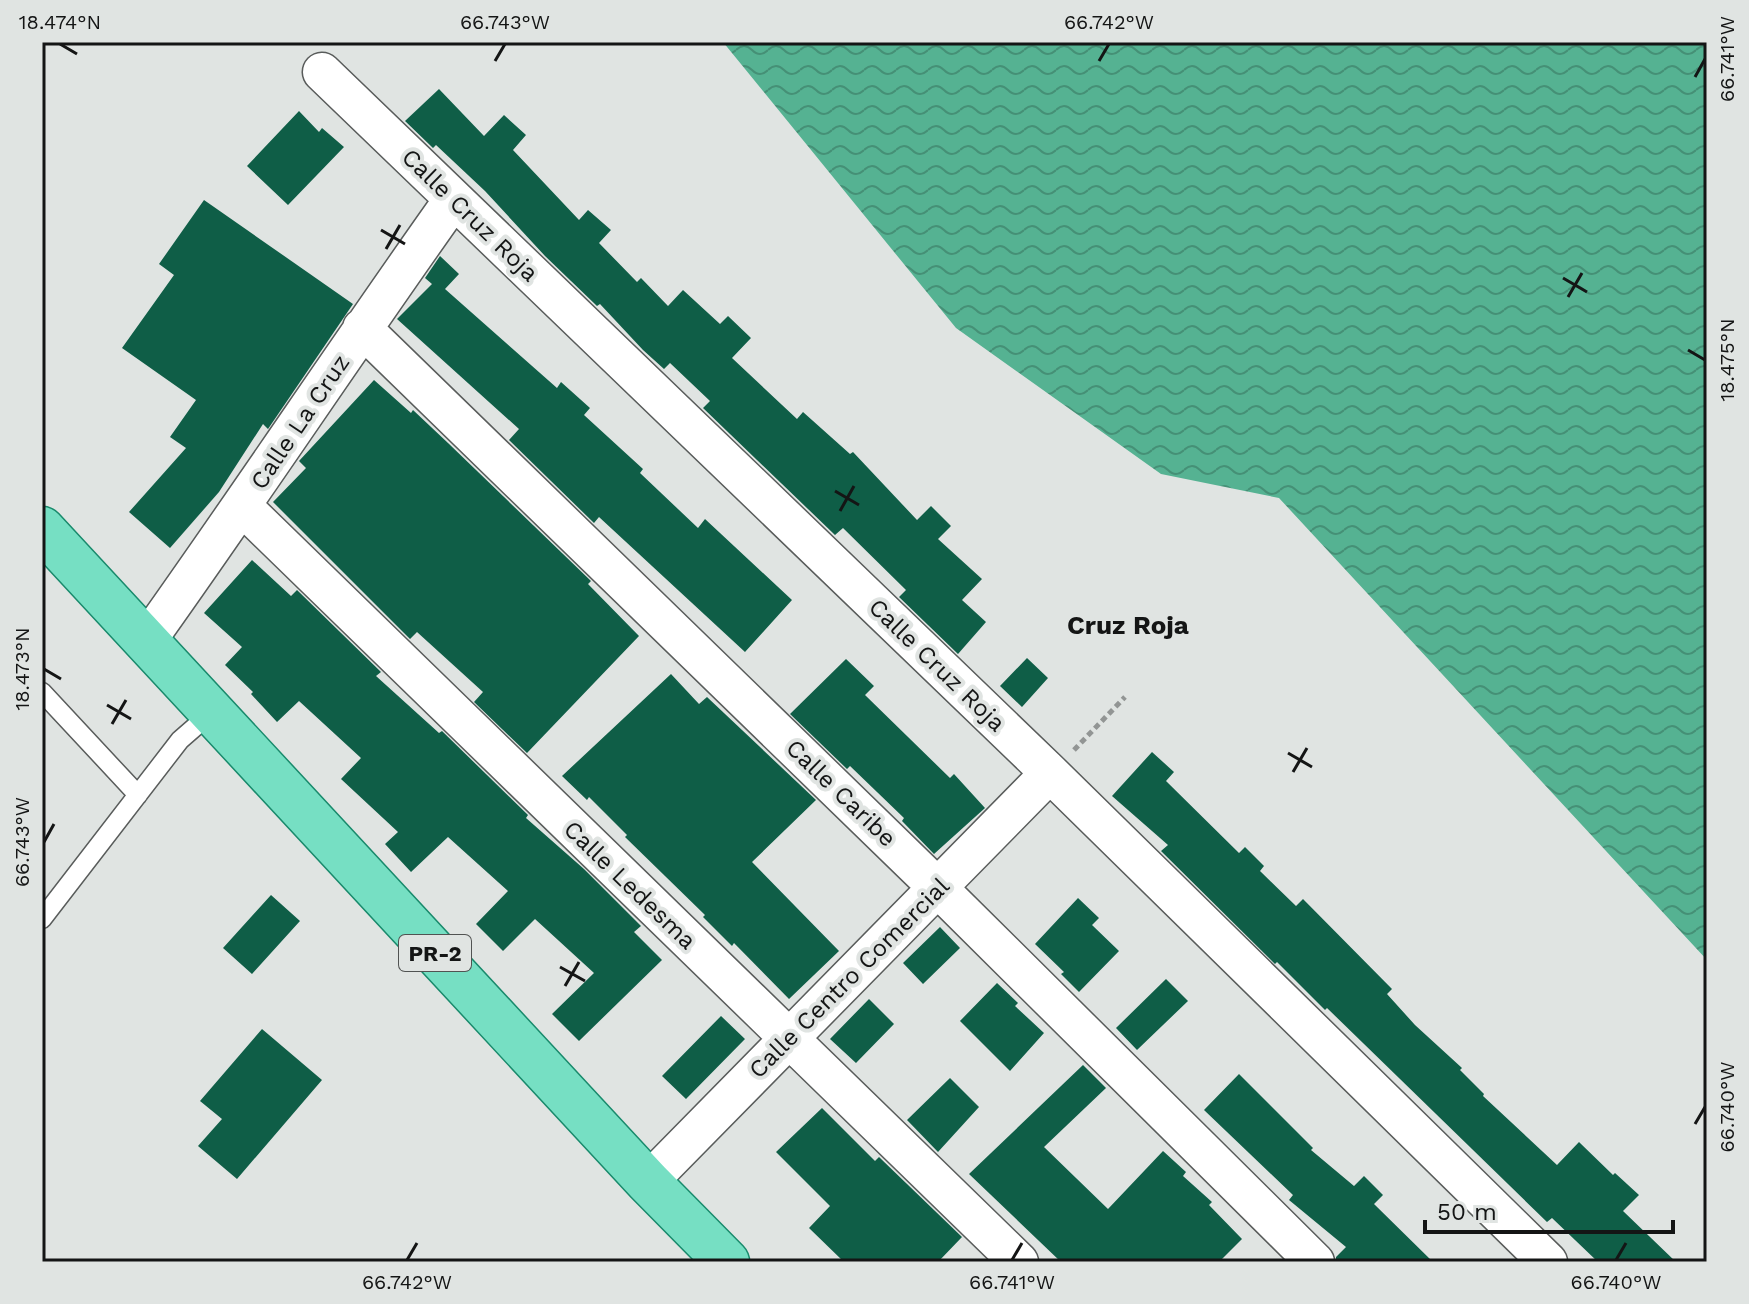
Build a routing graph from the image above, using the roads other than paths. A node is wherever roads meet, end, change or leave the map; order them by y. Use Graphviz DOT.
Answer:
graph roads {
  1 [pos="322,72"];
  2 [pos="453,200"];
  3 [pos="362,328"];
  4 [pos="243,507"];
  5 [pos="42,529"];
  6 [pos="145,643"];
  7 [pos="42,692"];
  8 [pos="211,713"];
  9 [pos="1050,773"];
  10 [pos="138,795"];
  11 [pos="938,888"];
  12 [pos="42,919"];
  13 [pos="788,1039"];
  14 [pos="648,1182"];
  15 [pos="1536,1258"];
  16 [pos="727,1262"];
  17 [pos="1019,1262"];
  18 [pos="1315,1262"];
  1 -- 2 [label="street, Calle Cruz Roja"];
  2 -- 3 [label="street, Calle La Cruz"];
  2 -- 9 [label="street, Calle Cruz Roja"];
  3 -- 4 [label="street, Calle La Cruz"];
  3 -- 11 [label="street, Calle Caribe"];
  4 -- 6 [label="street, Calle La Cruz"];
  4 -- 13 [label="street, Calle Ledesma"];
  5 -- 6 [label="main road, PR-2"];
  6 -- 8 [label="main road, PR-2"];
  7 -- 10 [label="lane"];
  8 -- 10 [label="lane"];
  8 -- 14 [label="main road, PR-2"];
  9 -- 11 [label="street, Calle Centro Comercial"];
  9 -- 15 [label="street, Calle Cruz Roja"];
  10 -- 12 [label="lane"];
  11 -- 13 [label="street, Calle Centro Comercial"];
  11 -- 18 [label="street, Calle Caribe"];
  13 -- 14 [label="street, Calle Centro Comercial"];
  13 -- 17 [label="street, Calle Ledesma"];
  14 -- 16 [label="main road, PR-2"];
}
